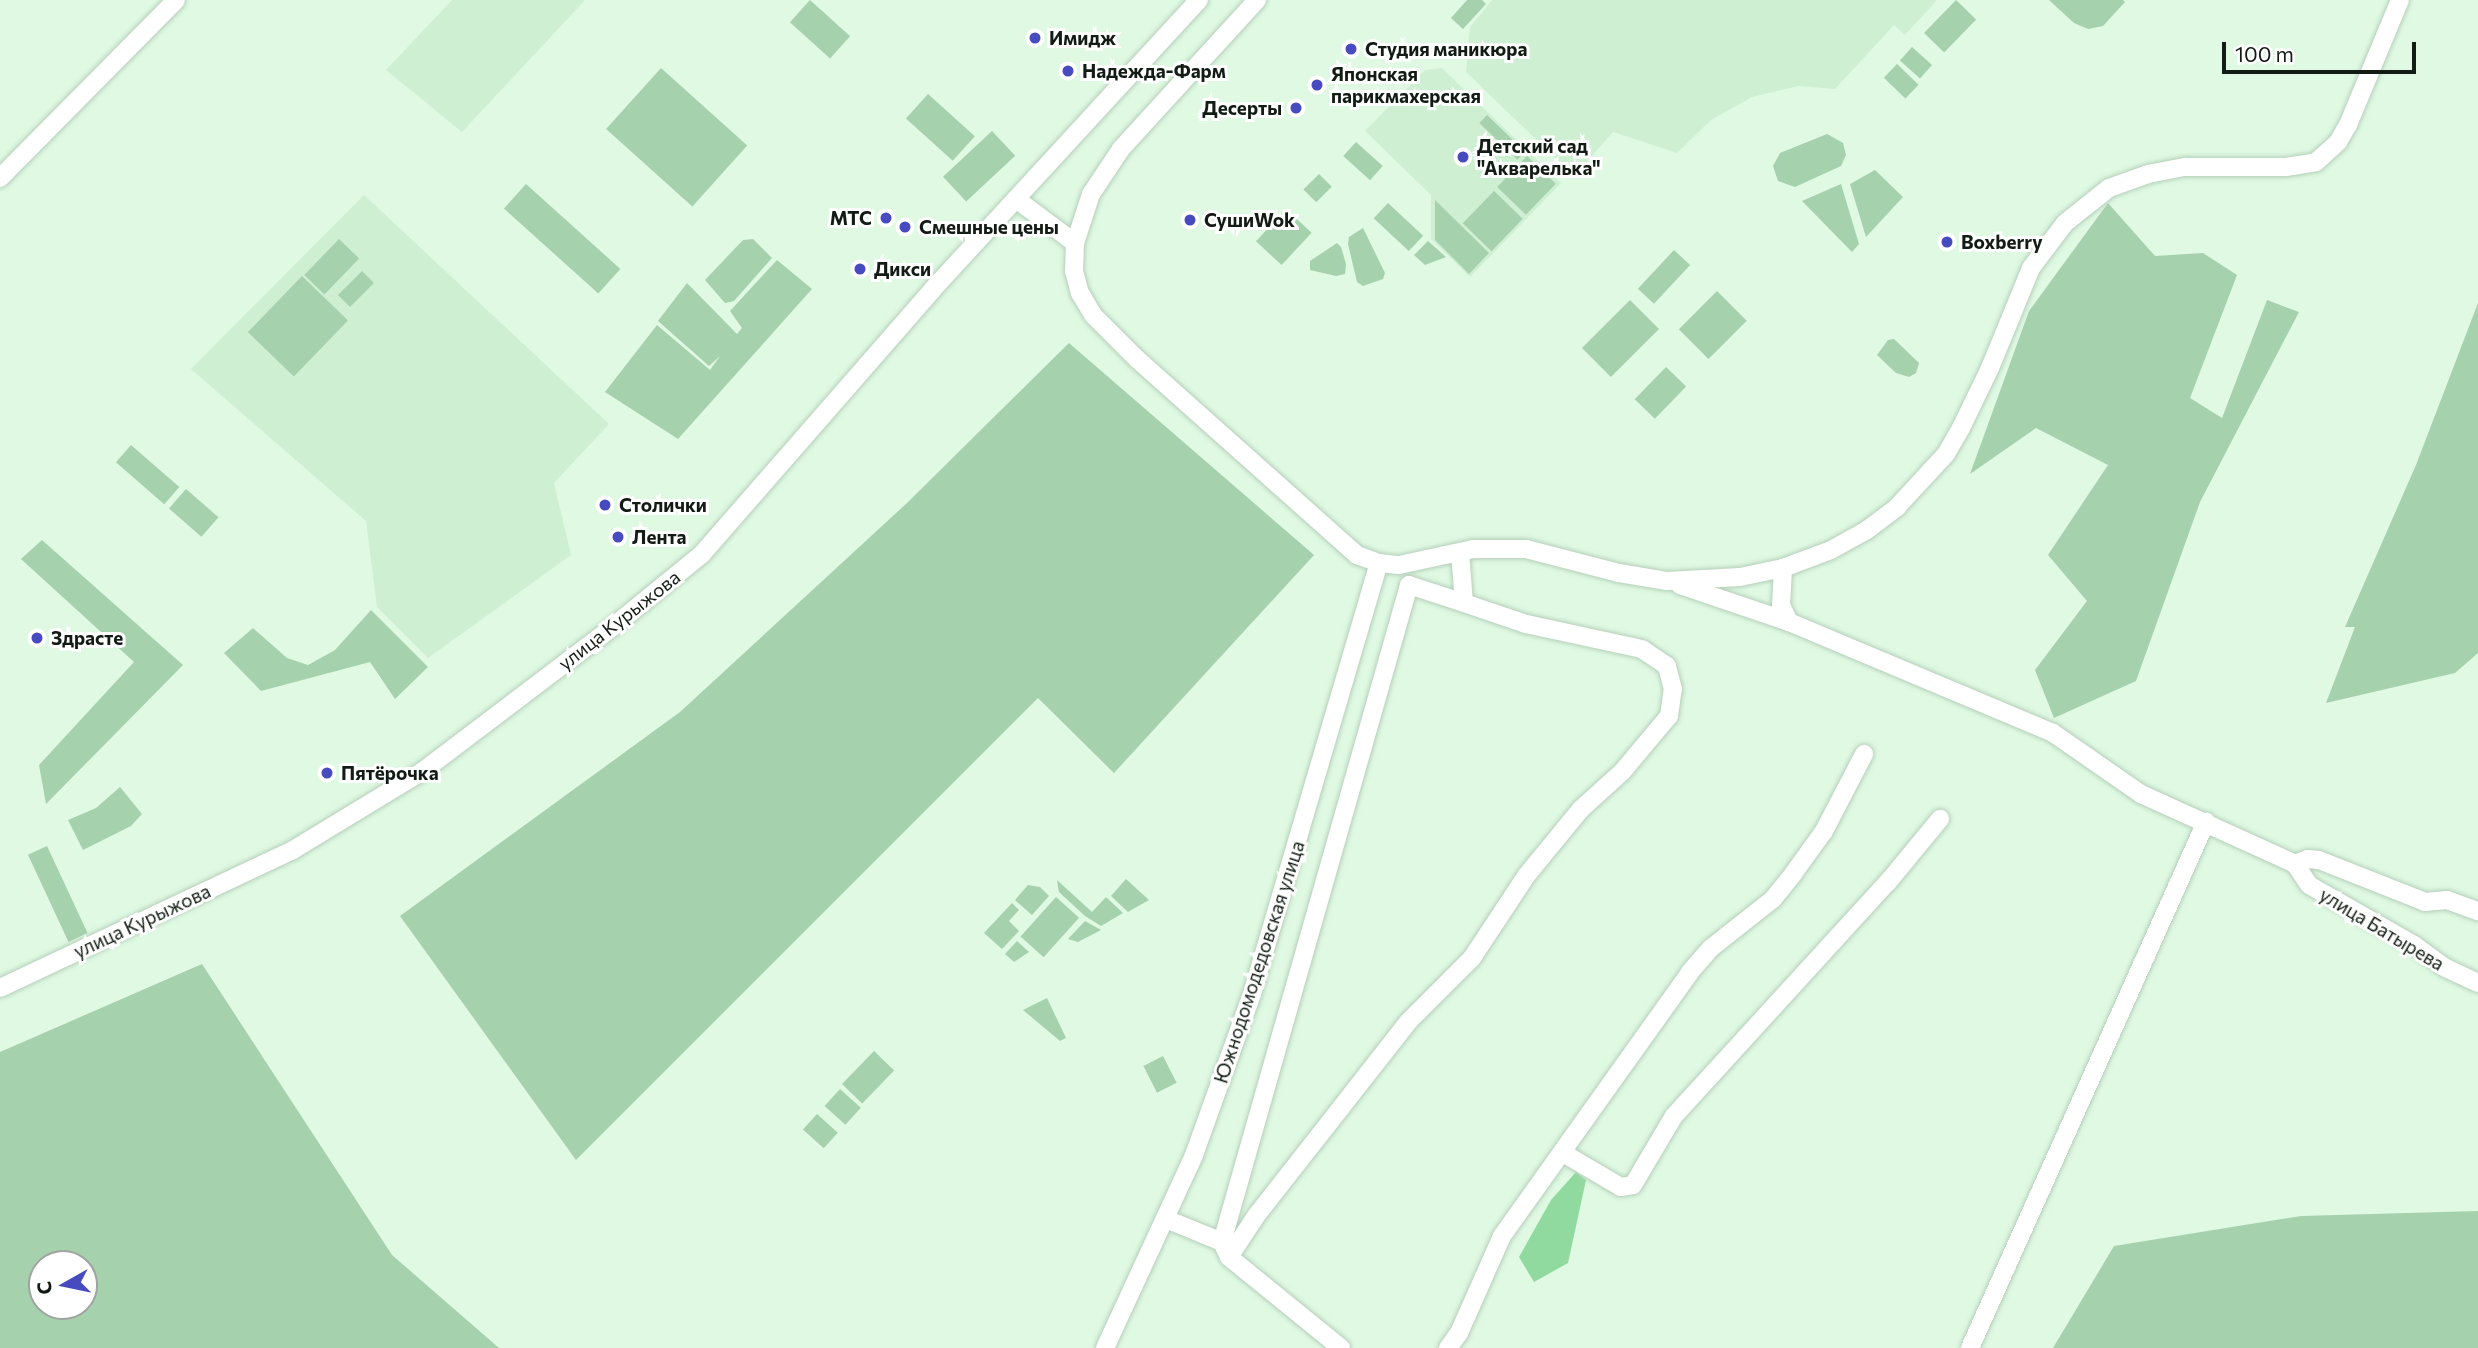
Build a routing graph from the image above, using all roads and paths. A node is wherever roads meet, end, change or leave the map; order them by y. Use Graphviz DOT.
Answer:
graph roads {
  1 [pos="176,0"];
  2 [pos="1199,0"];
  3 [pos="1256,0"];
  4 [pos="2400,0"];
  5 [pos="0,178"];
  6 [pos="1016,199"];
  7 [pos="1075,243"];
  8 [pos="1460,552"];
  9 [pos="1379,563"];
  10 [pos="1783,568"];
  11 [pos="1667,581"];
  12 [pos="1464,603"];
  13 [pos="1789,622"];
  14 [pos="1864,754"];
  15 [pos="1940,819"];
  16 [pos="2206,822"];
  17 [pos="2295,864"];
  18 [pos="2478,911"];
  19 [pos="2478,984"];
  20 [pos="0,988"];
  21 [pos="1563,1153"];
  22 [pos="1166,1219"];
  23 [pos="1225,1249"];
  24 [pos="1105,1348"];
  25 [pos="1341,1348"];
  26 [pos="1448,1348"];
  27 [pos="1970,1348"];
  1 -- 5 [label="street"];
  2 -- 6 [label="street, улица Курыжова"];
  3 -- 7 [label="street"];
  4 -- 10 [label="street"];
  6 -- 7 [label="street"];
  6 -- 20 [label="street, улица Курыжова"];
  7 -- 9 [label="street"];
  8 -- 9 [label="street"];
  8 -- 11 [label="street"];
  8 -- 12 [label="street"];
  9 -- 22 [label="street, Южнодомодедовская улица"];
  10 -- 11 [label="street"];
  10 -- 13 [label="street"];
  11 -- 13 [label="street, улица Батырева"];
  12 -- 23 [label="street"];
  12 -- 23 [label="street"];
  13 -- 16 [label="street, улица Батырева"];
  14 -- 21 [label="street"];
  15 -- 21 [label="street"];
  16 -- 17 [label="street, улица Батырева"];
  16 -- 27 [label="street"];
  17 -- 18 [label="street, улица Батырева"];
  17 -- 19 [label="street, улица Батырева"];
  21 -- 26 [label="street"];
  22 -- 23 [label="street"];
  22 -- 24 [label="street, Южнодомодедовская улица"];
  23 -- 25 [label="street"];
}
